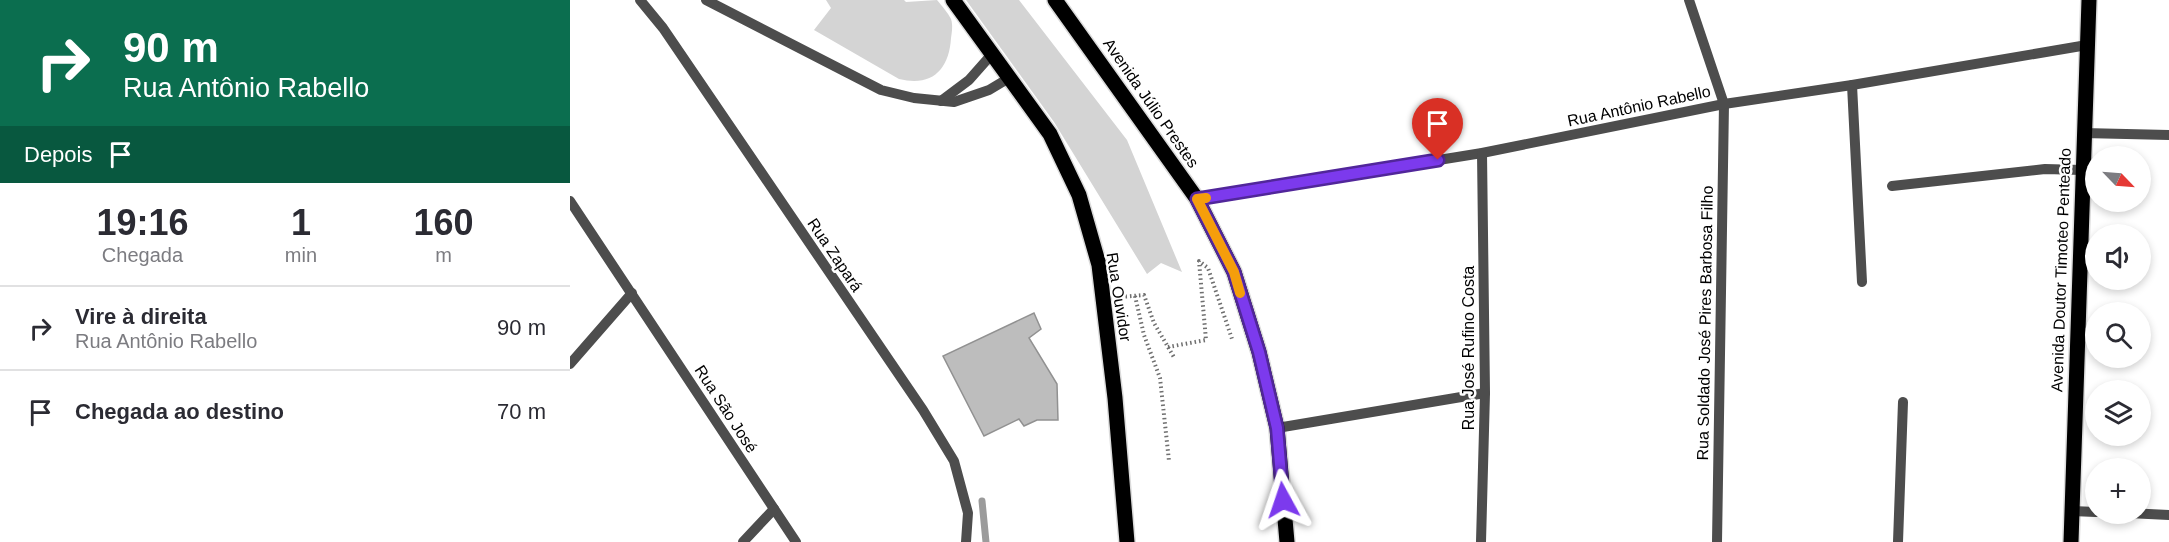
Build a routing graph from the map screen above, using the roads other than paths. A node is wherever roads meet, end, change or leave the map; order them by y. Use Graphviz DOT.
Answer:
graph roads {
  1 [pos="640,0"];
  2 [pos="706,0"];
  3 [pos="953,0"];
  4 [pos="1055,0"];
  5 [pos="1689,0"];
  6 [pos="2089,0"];
  7 [pos="2087,45"];
  8 [pos="992,54"];
  9 [pos="1010,78"];
  10 [pos="1851,85"];
  11 [pos="941,102"];
  12 [pos="1724,104"];
  13 [pos="2084,133"];
  14 [pos="2169,135"];
  15 [pos="1482,153"];
  16 [pos="2082,170"];
  17 [pos="1892,186"];
  18 [pos="1197,199"];
  19 [pos="570,201"];
  20 [pos="1862,282"];
  21 [pos="632,292"];
  22 [pos="570,364"];
  23 [pos="1485,393"];
  24 [pos="1903,402"];
  25 [pos="1277,428"];
  26 [pos="774,509"];
  27 [pos="2072,511"];
  28 [pos="2085,512"];
  29 [pos="2151,514"];
  30 [pos="2169,514"];
  31 [pos="743,542"];
  32 [pos="796,542"];
  33 [pos="966,542"];
  34 [pos="1127,542"];
  35 [pos="1287,542"];
  36 [pos="1481,542"];
  37 [pos="1717,542"];
  38 [pos="1898,542"];
  39 [pos="2071,542"];
  1 -- 33 [label="street, Rua Zapará"];
  2 -- 11 [label="street"];
  3 -- 8 [label="main road, Rua Ouvidor"];
  4 -- 18 [label="main road, Avenida Júlio Prestes"];
  5 -- 12 [label="street, Rua Soldado José Pires Barbosa Filho"];
  6 -- 7 [label="main road, Avenida Doutor Timoteo Penteado"];
  7 -- 10 [label="street, Rua Antônio Rabello"];
  7 -- 13 [label="main road, Avenida Doutor Timoteo Penteado"];
  8 -- 9 [label="main road, Rua Ouvidor"];
  8 -- 11 [label="street"];
  9 -- 11 [label="street"];
  9 -- 34 [label="main road, Rua Ouvidor"];
  10 -- 12 [label="street, Rua Antônio Rabello"];
  10 -- 20 [label="street"];
  12 -- 15 [label="street, Rua Antônio Rabello"];
  12 -- 37 [label="street, Rua Soldado José Pires Barbosa Filho"];
  13 -- 14 [label="street"];
  13 -- 16 [label="main road, Avenida Doutor Timoteo Penteado"];
  15 -- 18 [label="street, Rua Antônio Rabello"];
  15 -- 23 [label="street, Rua José Rufino Costa"];
  16 -- 17 [label="street"];
  16 -- 27 [label="main road, Avenida Doutor Timoteo Penteado"];
  18 -- 25 [label="main road, Avenida Júlio Prestes"];
  19 -- 21 [label="street, Rua São José"];
  21 -- 22 [label="street"];
  21 -- 26 [label="street, Rua São José"];
  23 -- 25 [label="street"];
  23 -- 36 [label="street, Rua José Rufino Costa"];
  24 -- 38 [label="street"];
  25 -- 35 [label="main road, Avenida Júlio Prestes"];
  26 -- 31 [label="street"];
  26 -- 32 [label="street, Rua São José"];
  27 -- 28 [label="street"];
  27 -- 39 [label="main road, Avenida Doutor Timoteo Penteado"];
  29 -- 30 [label="street"];
}
